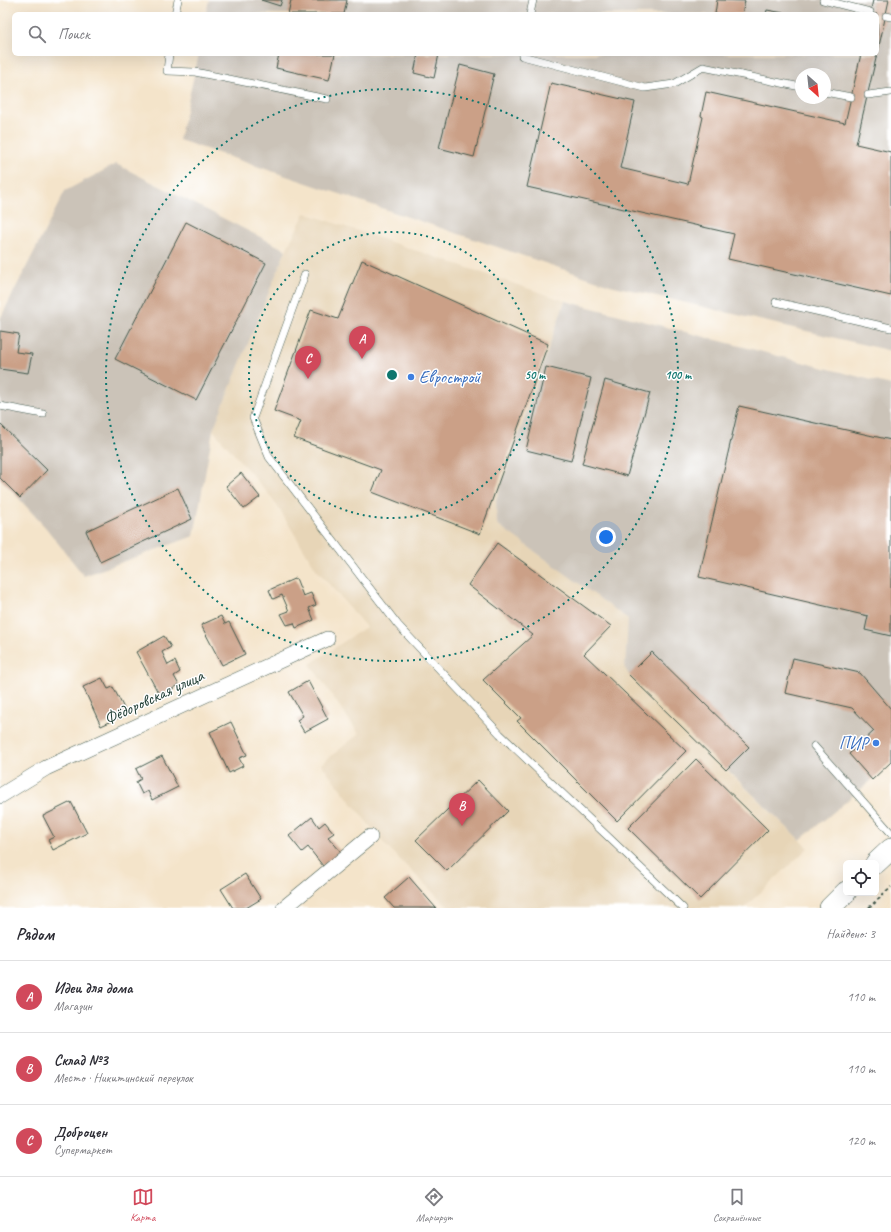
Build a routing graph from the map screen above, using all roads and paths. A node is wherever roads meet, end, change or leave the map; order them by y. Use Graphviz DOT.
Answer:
graph roads {
  1 [pos="178,0"];
  2 [pos="533,0"];
  3 [pos="823,0"];
  4 [pos="175,12"];
  5 [pos="530,12"];
  6 [pos="870,12"];
  7 [pos="169,56"];
  8 [pos="522,56"];
  9 [pos="795,86"];
  10 [pos="891,92"];
  11 [pos="831,93"];
  12 [pos="868,95"];
  13 [pos="851,97"];
  14 [pos="327,99"];
  15 [pos="305,274"];
  16 [pos="776,302"];
  17 [pos="891,328"];
  18 [pos="0,406"];
  19 [pos="42,414"];
  20 [pos="327,639"];
  21 [pos="814,746"];
  22 [pos="0,796"];
  23 [pos="891,833"];
  24 [pos="370,837"];
  25 [pos="891,849"];
  26 [pos="879,860"];
  27 [pos="891,887"];
  28 [pos="843,895"];
  29 [pos="284,908"];
  30 [pos="683,908"];
  31 [pos="830,908"];
  32 [pos="869,908"];
  1 -- 4 [label="lane"];
  2 -- 5 [label="lane"];
  3 -- 6 [label="lane"];
  7 -- 14 [label="lane"];
  8 -- 9 [label="lane"];
  10 -- 12 [label="lane"];
  11 -- 13 [label="lane"];
  15 -- 30 [label="lane"];
  16 -- 17 [label="lane"];
  18 -- 19 [label="lane"];
  20 -- 22 [label="street, Фёдоровская улица"];
  21 -- 23 [label="lane"];
  24 -- 29 [label="street"];
  25 -- 26 [label="street"];
  27 -- 32 [label="path"];
  28 -- 31 [label="street"];
}
